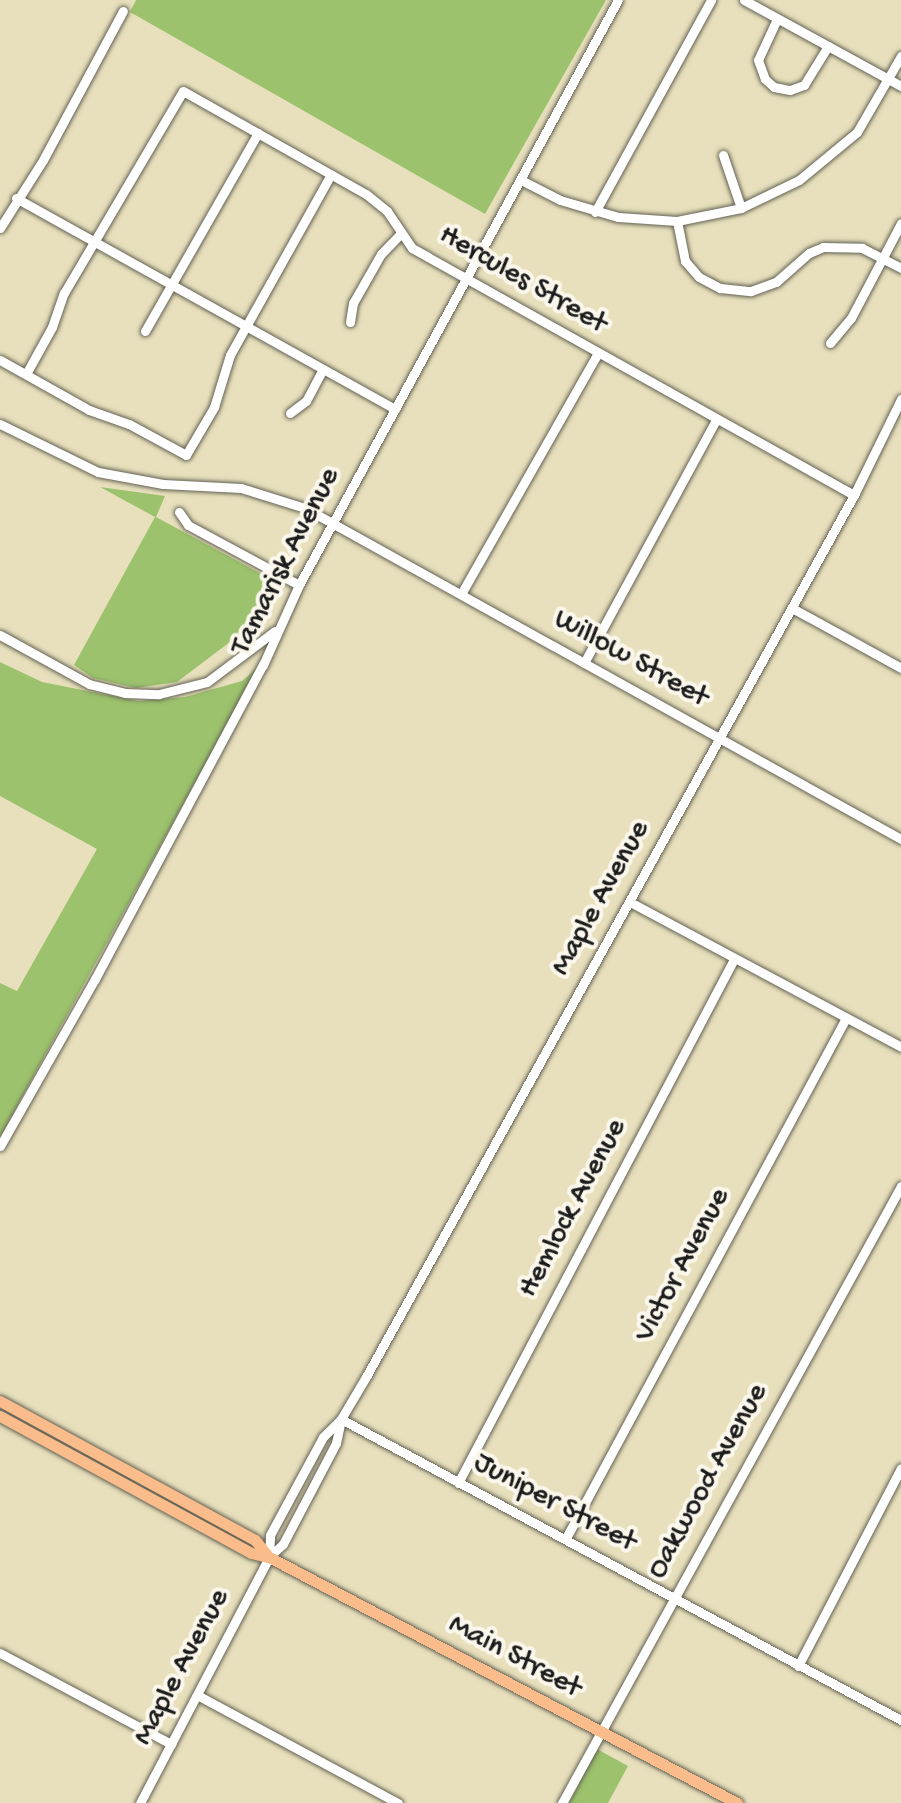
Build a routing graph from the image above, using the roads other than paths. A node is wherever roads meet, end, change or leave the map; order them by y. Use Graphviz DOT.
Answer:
graph roads {
  1 [pos="618,0"];
  2 [pos="712,0"];
  3 [pos="744,0"];
  4 [pos="123,11"];
  5 [pos="777,19"];
  6 [pos="828,46"];
  7 [pos="901,56"];
  8 [pos="888,79"];
  9 [pos="901,86"];
  10 [pos="258,133"];
  11 [pos="723,155"];
  12 [pos="331,174"];
  13 [pos="521,180"];
  14 [pos="16,198"];
  15 [pos="742,208"];
  16 [pos="595,212"];
  17 [pos="677,221"];
  18 [pos="901,223"];
  19 [pos="0,228"];
  20 [pos="400,233"];
  21 [pos="94,240"];
  22 [pos="882,258"];
  23 [pos="901,268"];
  24 [pos="466,278"];
  25 [pos="172,284"];
  26 [pos="350,322"];
  27 [pos="246,326"];
  28 [pos="146,331"];
  29 [pos="830,343"];
  30 [pos="598,353"];
  31 [pos="0,360"];
  32 [pos="323,369"];
  33 [pos="26,374"];
  34 [pos="901,399"];
  35 [pos="396,409"];
  36 [pos="290,413"];
  37 [pos="716,420"];
  38 [pos="0,424"];
  39 [pos="854,494"];
  40 [pos="179,512"];
  41 [pos="335,524"];
  42 [pos="299,585"];
  43 [pos="461,594"];
  44 [pos="792,608"];
  45 [pos="276,630"];
  46 [pos="0,635"];
  47 [pos="901,653"];
  48 [pos="584,663"];
  49 [pos="898,666"];
  50 [pos="718,738"];
  51 [pos="901,839"];
  52 [pos="630,902"];
  53 [pos="734,959"];
  54 [pos="846,1018"];
  55 [pos="901,1047"];
  56 [pos="0,1146"];
  57 [pos="901,1186"];
  58 [pos="0,1401"];
  59 [pos="0,1416"];
  60 [pos="341,1419"];
  61 [pos="28,1432"];
  62 [pos="76,1442"];
  63 [pos="901,1468"];
  64 [pos="458,1482"];
  65 [pos="566,1538"];
  66 [pos="269,1557"];
  67 [pos="674,1596"];
  68 [pos="0,1653"];
  69 [pos="798,1666"];
  70 [pos="199,1696"];
  71 [pos="901,1720"];
  72 [pos="600,1732"];
  73 [pos="171,1744"];
  74 [pos="140,1803"];
  75 [pos="398,1803"];
  76 [pos="562,1803"];
  77 [pos="737,1803"];
  1 -- 13 [label="street, Tamarisk Avenue"];
  2 -- 16 [label="street"];
  3 -- 5 [label="street"];
  4 -- 14 [label="street"];
  5 -- 6 [label="street"];
  5 -- 6 [label="street"];
  6 -- 8 [label="street"];
  7 -- 8 [label="street"];
  8 -- 9 [label="street"];
  8 -- 15 [label="street"];
  10 -- 12 [label="street, Hercules Street"];
  10 -- 21 [label="street, Hercules Street"];
  10 -- 25 [label="street"];
  11 -- 15 [label="street"];
  12 -- 20 [label="street, Hercules Street"];
  12 -- 27 [label="street"];
  13 -- 16 [label="street"];
  13 -- 24 [label="street, Tamarisk Avenue"];
  14 -- 19 [label="street"];
  14 -- 21 [label="street"];
  15 -- 17 [label="street"];
  16 -- 17 [label="street"];
  17 -- 22 [label="street"];
  18 -- 22 [label="street"];
  20 -- 24 [label="street, Hercules Street"];
  20 -- 26 [label="street"];
  21 -- 25 [label="street"];
  21 -- 33 [label="street"];
  22 -- 23 [label="street"];
  22 -- 29 [label="street"];
  24 -- 30 [label="street, Hercules Street"];
  24 -- 35 [label="street, Tamarisk Avenue"];
  25 -- 27 [label="street"];
  25 -- 28 [label="street"];
  27 -- 32 [label="street"];
  27 -- 33 [label="street"];
  30 -- 37 [label="street, Hercules Street"];
  30 -- 43 [label="street"];
  31 -- 33 [label="street"];
  32 -- 35 [label="street"];
  32 -- 36 [label="street"];
  34 -- 39 [label="street, Maple Avenue"];
  35 -- 41 [label="street, Tamarisk Avenue"];
  37 -- 39 [label="street, Hercules Street"];
  37 -- 48 [label="street"];
  38 -- 41 [label="street, Willow Street"];
  39 -- 44 [label="street, Maple Avenue"];
  40 -- 42 [label="street"];
  41 -- 42 [label="street, Tamarisk Avenue"];
  41 -- 43 [label="street, Willow Street"];
  42 -- 45 [label="street, Tamarisk Avenue"];
  43 -- 48 [label="street, Willow Street"];
  44 -- 49 [label="street"];
  44 -- 50 [label="street, Maple Avenue"];
  45 -- 46 [label="street"];
  45 -- 56 [label="street, Tamarisk Avenue"];
  47 -- 49 [label="street"];
  48 -- 50 [label="street, Willow Street"];
  50 -- 51 [label="street, Willow Street"];
  50 -- 52 [label="street, Maple Avenue"];
  52 -- 53 [label="street"];
  52 -- 60 [label="street, Maple Avenue"];
  53 -- 54 [label="street"];
  53 -- 64 [label="street, Hemlock Avenue"];
  54 -- 55 [label="street"];
  54 -- 65 [label="street, Victor Avenue"];
  57 -- 67 [label="street, Oakwood Avenue"];
  58 -- 62 [label="main road, Main Street"];
  59 -- 61 [label="main road, Main Street"];
  60 -- 64 [label="street, Juniper Street"];
  60 -- 66 [label="street, Maple Avenue"];
  61 -- 62 [label="main road"];
  61 -- 66 [label="main road, Main Street"];
  62 -- 66 [label="main road, Main Street"];
  63 -- 69 [label="street"];
  64 -- 65 [label="street, Juniper Street"];
  65 -- 67 [label="street, Juniper Street"];
  66 -- 70 [label="street, Maple Avenue"];
  66 -- 72 [label="main road, Main Street"];
  67 -- 69 [label="street, Juniper Street"];
  67 -- 72 [label="street, Oakwood Avenue"];
  68 -- 73 [label="street"];
  69 -- 71 [label="street, Juniper Street"];
  70 -- 73 [label="street, Maple Avenue"];
  70 -- 75 [label="street"];
  72 -- 76 [label="street, Oakwood Avenue"];
  72 -- 77 [label="main road, Main Street"];
  73 -- 74 [label="street, Maple Avenue"];
}
